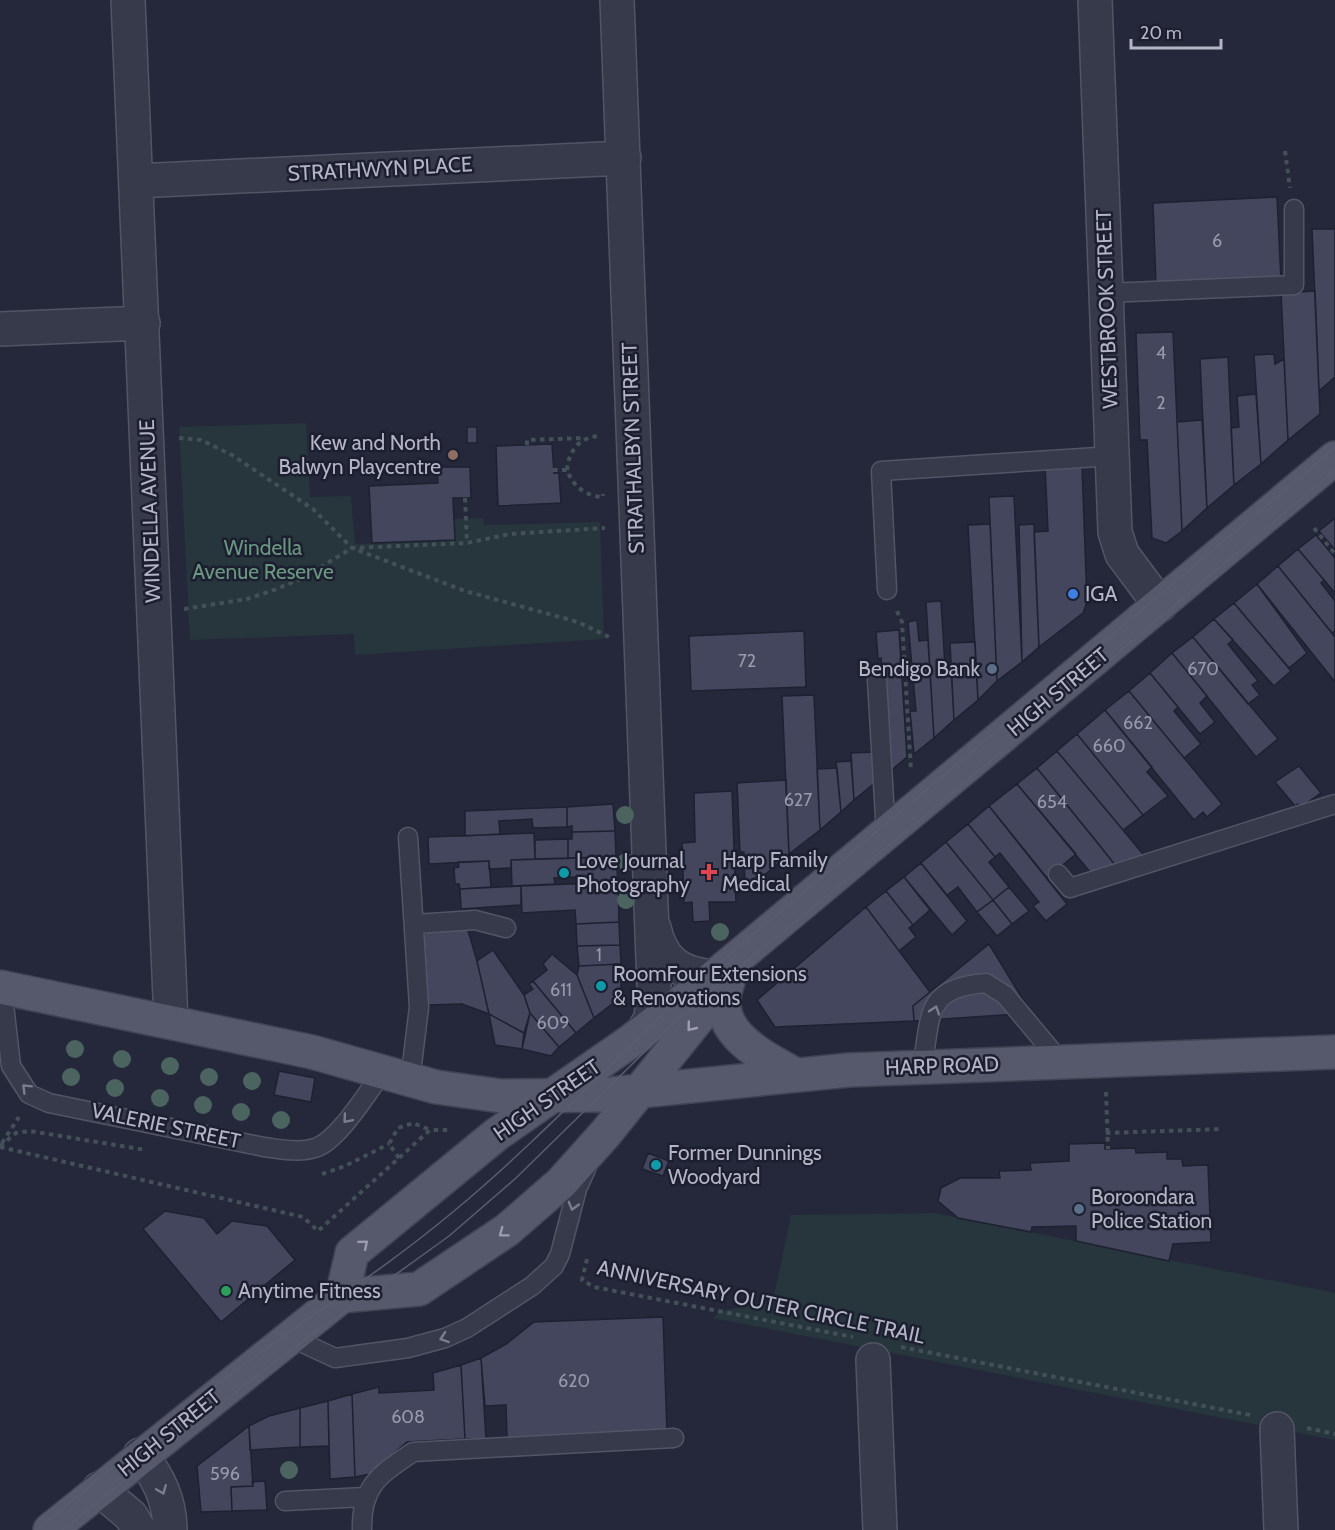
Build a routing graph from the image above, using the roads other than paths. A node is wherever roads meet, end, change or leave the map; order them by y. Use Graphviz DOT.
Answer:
graph roads {
  1 [pos="128,0"];
  2 [pos="617,0"];
  3 [pos="1095,0"];
  4 [pos="624,158"];
  5 [pos="136,181"];
  6 [pos="1294,209"];
  7 [pos="1107,292"];
  8 [pos="143,323"];
  9 [pos="0,329"];
  10 [pos="1113,456"];
  11 [pos="1335,458"];
  12 [pos="887,590"];
  13 [pos="1160,605"];
  14 [pos="877,680"];
  15 [pos="1335,804"];
  16 [pos="886,834"];
  17 [pos="408,837"];
  18 [pos="1058,874"];
  19 [pos="651,896"];
  20 [pos="415,924"];
  21 [pos="506,928"];
  22 [pos="721,980"];
  23 [pos="1,987"];
  24 [pos="171,1022"];
  25 [pos="643,1032"];
  26 [pos="1335,1052"];
  27 [pos="1060,1062"];
  28 [pos="922,1067"];
  29 [pos="796,1075"];
  30 [pos="396,1077"];
  31 [pos="639,1091"];
  32 [pos="549,1097"];
  33 [pos="605,1134"];
  34 [pos="342,1296"];
  35 [pos="290,1337"];
  36 [pos="878,1348"];
  37 [pos="1276,1423"];
  38 [pos="674,1438"];
  39 [pos="140,1455"];
  40 [pos="99,1489"];
  41 [pos="365,1497"];
  42 [pos="285,1501"];
  43 [pos="50,1530"];
  44 [pos="139,1530"];
  45 [pos="170,1530"];
  46 [pos="362,1530"];
  47 [pos="880,1530"];
  48 [pos="1281,1530"];
  1 -- 5 [label="street, WINDELLA AVENUE"];
  2 -- 4 [label="street, STRATHALBYN STREET"];
  3 -- 7 [label="street, WESTBROOK STREET"];
  4 -- 5 [label="street, STRATHWYN PLACE"];
  4 -- 19 [label="street, STRATHALBYN STREET"];
  5 -- 8 [label="street, WINDELLA AVENUE"];
  6 -- 7 [label="lane"];
  7 -- 10 [label="street, WESTBROOK STREET"];
  8 -- 9 [label="street"];
  8 -- 24 [label="street, WINDELLA AVENUE"];
  10 -- 12 [label="lane"];
  10 -- 13 [label="street, WESTBROOK STREET"];
  11 -- 13 [label="main road, HIGH STREET"];
  13 -- 16 [label="main road, HIGH STREET"];
  14 -- 16 [label="lane"];
  15 -- 18 [label="lane"];
  16 -- 22 [label="main road, HIGH STREET"];
  17 -- 20 [label="lane"];
  19 -- 22 [label="street, STRATHALBYN STREET"];
  19 -- 25 [label="street, STRATHALBYN STREET"];
  20 -- 21 [label="lane"];
  20 -- 30 [label="lane"];
  22 -- 25 [label="main road, HIGH STREET"];
  22 -- 29 [label="main road"];
  22 -- 31 [label="main road, HIGH STREET, one-way"];
  23 -- 24 [label="main road"];
  30 -- 23 [label="lane, VALERIE STREET, one-way"];
  24 -- 30 [label="main road"];
  25 -- 32 [label="main road, HIGH STREET"];
  26 -- 27 [label="main road, HARP ROAD"];
  27 -- 28 [label="main road, HARP ROAD"];
  28 -- 27 [label="lane, one-way"];
  28 -- 29 [label="main road, HARP ROAD"];
  29 -- 31 [label="main road, HARP ROAD"];
  30 -- 32 [label="main road"];
  31 -- 32 [label="main road, HARP ROAD"];
  31 -- 33 [label="main road, HIGH STREET"];
  34 -- 32 [label="main road, HIGH STREET, one-way"];
  33 -- 34 [label="main road, HIGH STREET, one-way"];
  33 -- 35 [label="lane, HIGH STREET, one-way"];
  34 -- 35 [label="main road, HIGH STREET"];
  35 -- 39 [label="main road, HIGH STREET"];
  36 -- 47 [label="street"];
  37 -- 48 [label="street"];
  38 -- 41 [label="lane"];
  39 -- 40 [label="main road, HIGH STREET"];
  39 -- 45 [label="street, one-way"];
  40 -- 43 [label="main road, HIGH STREET"];
  40 -- 44 [label="street"];
  41 -- 42 [label="lane"];
  41 -- 46 [label="lane"];
}
